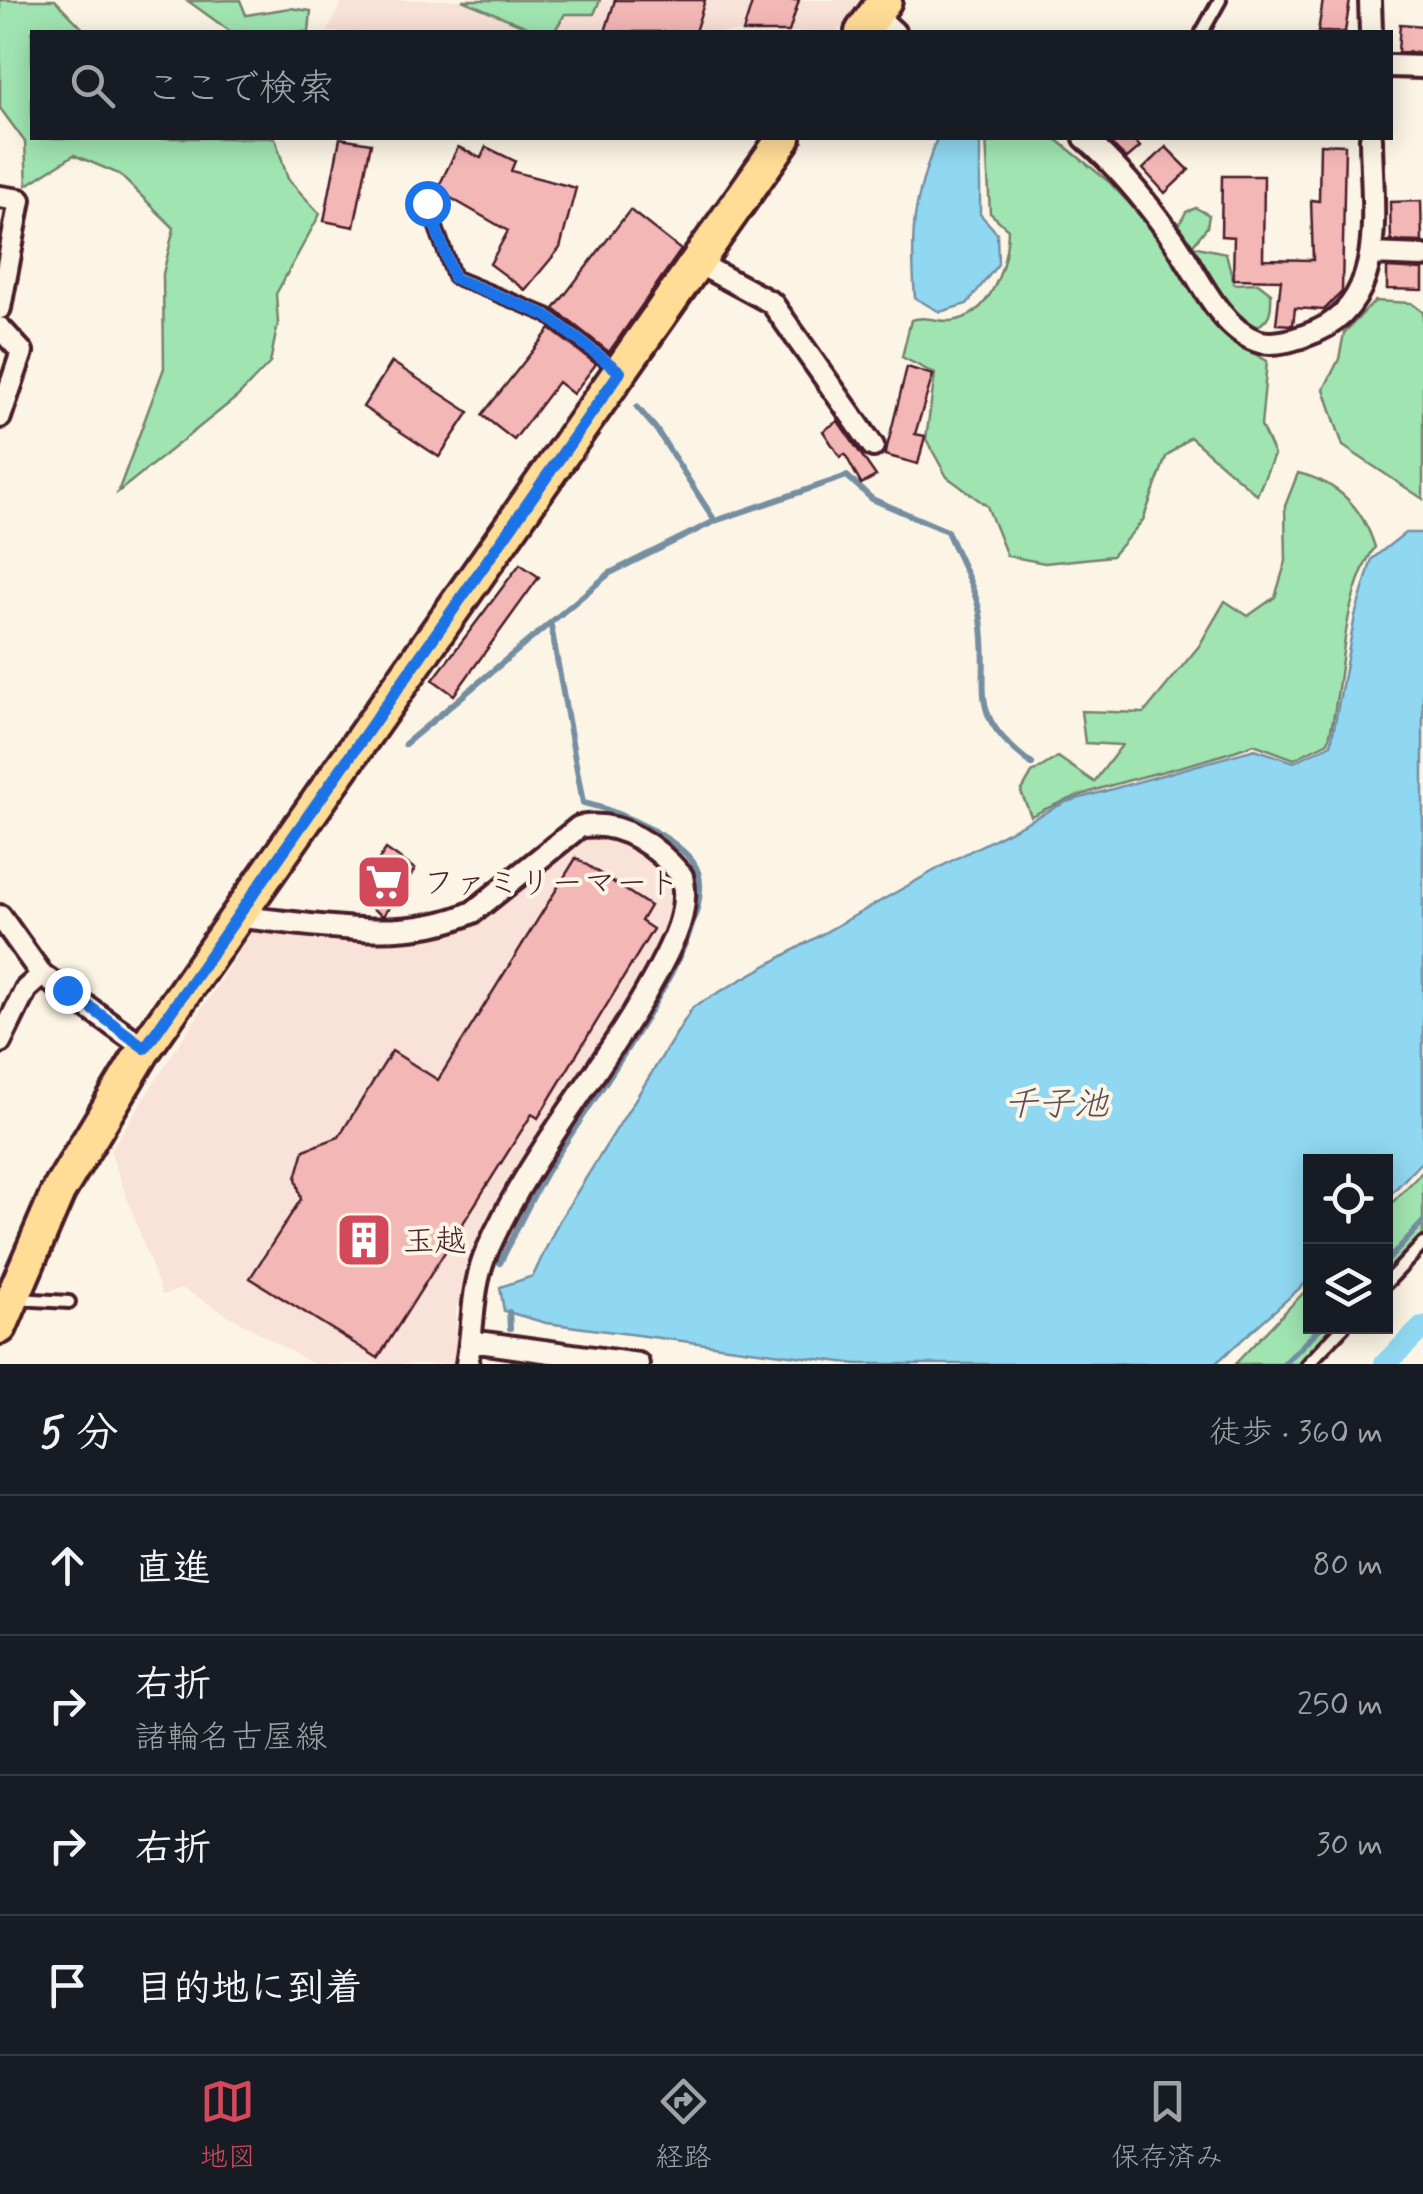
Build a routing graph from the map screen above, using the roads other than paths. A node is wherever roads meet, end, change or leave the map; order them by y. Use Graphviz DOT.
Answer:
graph roads {
  1 [pos="1220,0"];
  2 [pos="1370,0"];
  3 [pos="1203,30"];
  4 [pos="1371,30"];
  5 [pos="1393,66"];
  6 [pos="1423,67"];
  7 [pos="783,140"];
  8 [pos="1088,140"];
  9 [pos="1371,140"];
  10 [pos="0,196"];
  11 [pos="427,203"];
  12 [pos="1370,254"];
  13 [pos="1423,256"];
  14 [pos="696,262"];
  15 [pos="0,308"];
  16 [pos="0,328"];
  17 [pos="620,372"];
  18 [pos="0,417"];
  19 [pos="873,446"];
  20 [pos="0,916"];
  21 [pos="241,917"];
  22 [pos="42,975"];
  23 [pos="0,1042"];
  24 [pos="145,1048"];
  25 [pos="1423,1244"];
  26 [pos="1393,1276"];
  27 [pos="69,1302"];
  28 [pos="6,1312"];
  29 [pos="1336,1334"];
  30 [pos="471,1341"];
  31 [pos="466,1364"];
  32 [pos="638,1364"];
  33 [pos="1308,1364"];
  1 -- 3 [label="lane"];
  2 -- 4 [label="street"];
  5 -- 6 [label="street"];
  7 -- 14 [label="main road"];
  8 -- 12 [label="street"];
  9 -- 12 [label="street"];
  10 -- 15 [label="street"];
  11 -- 17 [label="lane"];
  12 -- 13 [label="street"];
  14 -- 17 [label="main road"];
  14 -- 19 [label="street"];
  16 -- 18 [label="street"];
  17 -- 21 [label="main road"];
  20 -- 22 [label="street"];
  21 -- 24 [label="main road"];
  21 -- 30 [label="street"];
  22 -- 23 [label="street"];
  22 -- 24 [label="street"];
  24 -- 28 [label="main road"];
  25 -- 26 [label="lane"];
  27 -- 28 [label="lane"];
  29 -- 33 [label="lane"];
  30 -- 31 [label="street"];
  30 -- 32 [label="street"];
}
